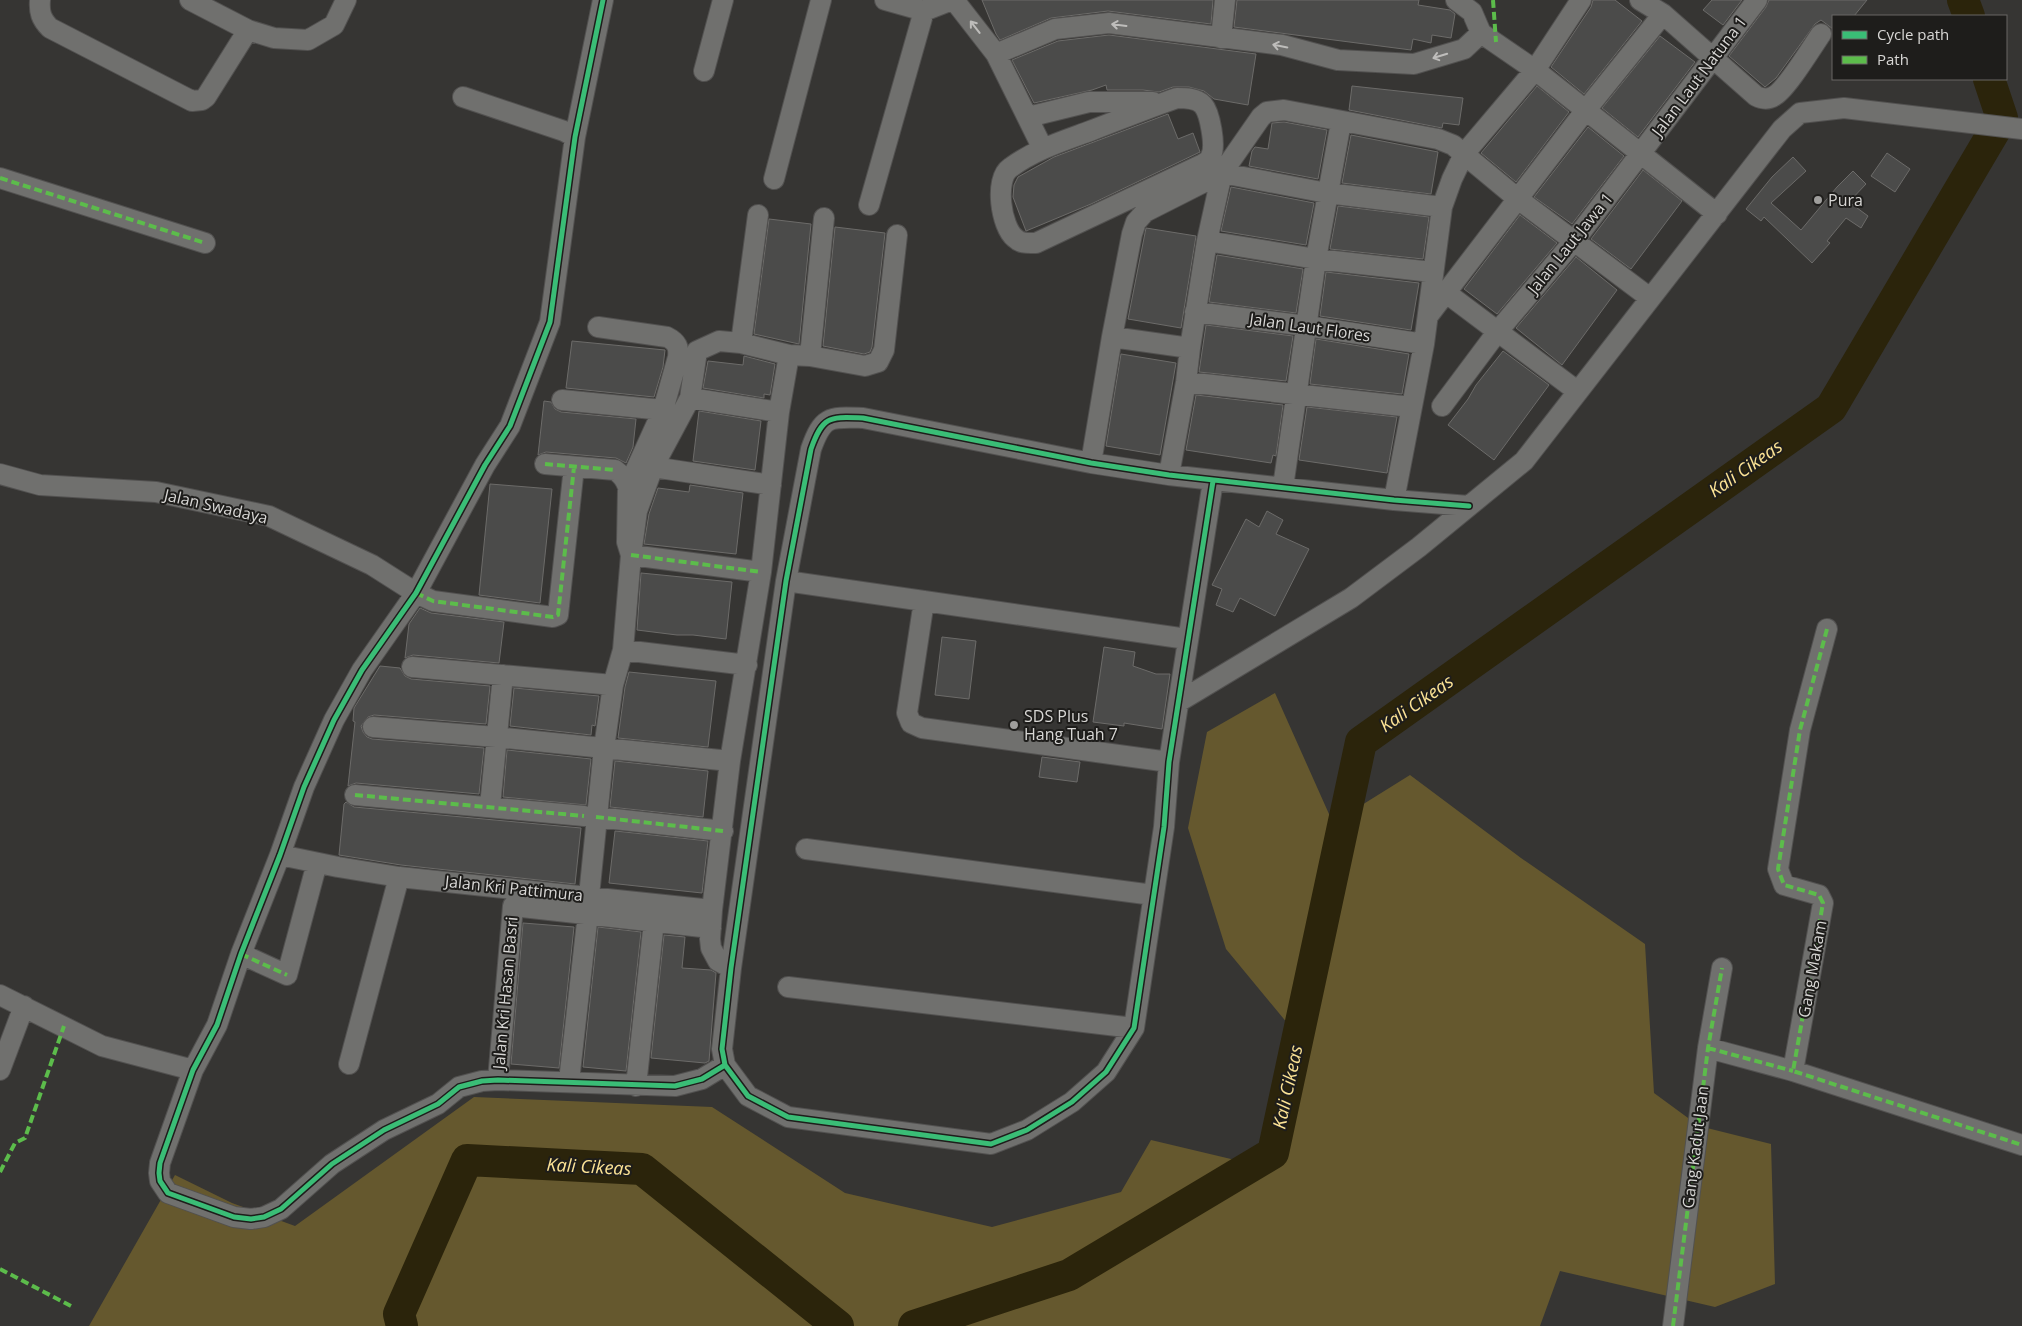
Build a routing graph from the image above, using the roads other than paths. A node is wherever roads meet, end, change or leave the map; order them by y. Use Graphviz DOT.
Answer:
graph roads {
  1 [pos="40,0"];
  2 [pos="190,0"];
  3 [pos="346,0"];
  4 [pos="603,0"];
  5 [pos="723,0"];
  6 [pos="821,0"];
  7 [pos="885,0"];
  8 [pos="953,0"];
  9 [pos="1225,0"];
  10 [pos="1456,0"];
  11 [pos="1581,0"];
  12 [pos="1640,0"];
  13 [pos="1757,0"];
  14 [pos="218,7"];
  15 [pos="924,11"];
  16 [pos="1663,14"];
  17 [pos="248,30"];
  18 [pos="1821,34"];
  19 [pos="1489,37"];
  20 [pos="1221,38"];
  21 [pos="996,54"];
  22 [pos="1714,59"];
  23 [pos="1535,70"];
  24 [pos="704,72"];
  25 [pos="463,97"];
  26 [pos="1165,102"];
  27 [pos="1585,111"];
  28 [pos="1028,117"];
  29 [pos="1341,122"];
  30 [pos="2014,129"];
  31 [pos="575,137"];
  32 [pos="1043,149"];
  33 [pos="1641,153"];
  34 [pos="1464,154"];
  35 [pos="1222,173"];
  36 [pos="0,178"];
  37 [pos="774,179"];
  38 [pos="1327,193"];
  39 [pos="1518,198"];
  40 [pos="868,205"];
  41 [pos="1442,207"];
  42 [pos="1714,212"];
  43 [pos="758,215"];
  44 [pos="824,218"];
  45 [pos="897,235"];
  46 [pos="1207,241"];
  47 [pos="1574,241"];
  48 [pos="205,243"];
  49 [pos="1316,259"];
  50 [pos="1432,272"];
  51 [pos="1446,292"];
  52 [pos="1650,298"];
  53 [pos="1195,312"];
  54 [pos="1426,319"];
  55 [pos="1307,326"];
  56 [pos="598,327"];
  57 [pos="1498,331"];
  58 [pos="1112,337"];
  59 [pos="741,343"];
  60 [pos="1424,344"];
  61 [pos="1190,348"];
  62 [pos="790,355"];
  63 [pos="810,356"];
  64 [pos="1186,382"];
  65 [pos="1577,391"];
  66 [pos="1297,395"];
  67 [pos="690,398"];
  68 [pos="562,400"];
  69 [pos="1412,406"];
  70 [pos="1442,406"];
  71 [pos="663,410"];
  72 [pos="779,412"];
  73 [pos="545,464"];
  74 [pos="1091,464"];
  75 [pos="574,467"];
  76 [pos="653,467"];
  77 [pos="0,474"];
  78 [pos="1169,475"];
  79 [pos="1213,481"];
  80 [pos="772,485"];
  81 [pos="628,487"];
  82 [pos="1283,487"];
  83 [pos="1394,500"];
  84 [pos="1469,506"];
  85 [pos="631,555"];
  86 [pos="762,572"];
  87 [pos="786,580"];
  88 [pos="416,593"];
  89 [pos="924,601"];
  90 [pos="1827,629"];
  91 [pos="1187,639"];
  92 [pos="622,650"];
  93 [pos="747,665"];
  94 [pos="412,667"];
  95 [pos="503,675"];
  96 [pos="613,685"];
  97 [pos="1180,701"];
  98 [pos="373,727"];
  99 [pos="496,737"];
  100 [pos="604,748"];
  101 [pos="730,761"];
  102 [pos="1169,762"];
  103 [pos="355,795"];
  104 [pos="490,806"];
  105 [pos="590,816"];
  106 [pos="723,832"];
  107 [pos="806,849"];
  108 [pos="280,855"];
  109 [pos="317,862"];
  110 [pos="399,877"];
  111 [pos="1153,895"];
  112 [pos="588,905"];
  113 [pos="712,919"];
  114 [pos="654,921"];
  115 [pos="241,954"];
  116 [pos="731,968"];
  117 [pos="1722,968"];
  118 [pos="788,987"];
  119 [pos="0,995"];
  120 [pos="24,1006"];
  121 [pos="1134,1028"];
  122 [pos="1708,1048"];
  123 [pos="350,1064"];
  124 [pos="725,1064"];
  125 [pos="0,1070"];
  126 [pos="193,1070"];
  127 [pos="1793,1071"];
  128 [pos="498,1080"];
  129 [pos="569,1081"];
  130 [pos="636,1086"];
  131 [pos="2022,1145"];
  132 [pos="1673,1326"];
  1 -- 17 [label="street"];
  2 -- 14 [label="street"];
  3 -- 17 [label="street"];
  4 -- 31 [label="street"];
  5 -- 24 [label="street"];
  6 -- 37 [label="street"];
  7 -- 15 [label="street"];
  8 -- 15 [label="street"];
  21 -- 8 [label="street, one-way"];
  9 -- 20 [label="street"];
  10 -- 19 [label="street"];
  11 -- 23 [label="street"];
  12 -- 16 [label="street"];
  13 -- 22 [label="street, Jalan Laut Natuna 1"];
  14 -- 17 [label="street"];
  15 -- 40 [label="street"];
  16 -- 22 [label="street"];
  16 -- 27 [label="street"];
  18 -- 22 [label="street"];
  19 -- 20 [label="street, one-way"];
  19 -- 23 [label="street, Jalan Laut Natuna 1"];
  20 -- 21 [label="street, one-way"];
  21 -- 28 [label="street"];
  22 -- 33 [label="street, Jalan Laut Natuna 1"];
  23 -- 27 [label="street, Jalan Laut Natuna 1"];
  23 -- 34 [label="street"];
  25 -- 31 [label="street"];
  26 -- 28 [label="street"];
  26 -- 32 [label="street"];
  26 -- 32 [label="street"];
  27 -- 33 [label="street, Jalan Laut Natuna 1"];
  27 -- 39 [label="street"];
  28 -- 32 [label="street"];
  29 -- 34 [label="street"];
  29 -- 35 [label="street"];
  29 -- 38 [label="street"];
  30 -- 42 [label="street"];
  31 -- 88 [label="street"];
  33 -- 42 [label="street, Jalan Laut Natuna 1"];
  33 -- 47 [label="street, Jalan Laut Jawa 1"];
  34 -- 39 [label="street"];
  34 -- 41 [label="street"];
  35 -- 38 [label="street"];
  35 -- 46 [label="street"];
  35 -- 58 [label="street"];
  36 -- 48 [label="street"];
  38 -- 41 [label="street"];
  38 -- 49 [label="street"];
  39 -- 47 [label="street"];
  39 -- 51 [label="street"];
  41 -- 50 [label="street"];
  42 -- 52 [label="street"];
  43 -- 59 [label="street"];
  44 -- 63 [label="street"];
  45 -- 63 [label="street"];
  46 -- 49 [label="street"];
  46 -- 53 [label="street"];
  47 -- 52 [label="street"];
  47 -- 57 [label="street, Jalan Laut Jawa 1"];
  49 -- 50 [label="street"];
  49 -- 55 [label="street"];
  50 -- 54 [label="street"];
  51 -- 54 [label="street"];
  51 -- 57 [label="street"];
  52 -- 65 [label="street"];
  53 -- 55 [label="street, Jalan Laut Flores"];
  53 -- 61 [label="street"];
  54 -- 60 [label="street"];
  55 -- 60 [label="street, Jalan Laut Flores"];
  55 -- 66 [label="street"];
  56 -- 71 [label="street"];
  57 -- 65 [label="street"];
  57 -- 70 [label="street, Jalan Laut Jawa 1"];
  58 -- 61 [label="street"];
  58 -- 74 [label="street"];
  59 -- 62 [label="street"];
  59 -- 67 [label="street"];
  60 -- 69 [label="street"];
  61 -- 64 [label="street"];
  62 -- 63 [label="street"];
  62 -- 72 [label="street"];
  64 -- 66 [label="street"];
  64 -- 78 [label="street"];
  65 -- 84 [label="street"];
  66 -- 69 [label="street"];
  66 -- 82 [label="street"];
  67 -- 72 [label="street"];
  67 -- 76 [label="street"];
  68 -- 71 [label="street"];
  69 -- 83 [label="street"];
  71 -- 81 [label="street"];
  72 -- 80 [label="street"];
  73 -- 75 [label="street"];
  74 -- 78 [label="street"];
  74 -- 87 [label="street"];
  75 -- 81 [label="street"];
  75 -- 88 [label="street, Jalan Swadaya"];
  76 -- 80 [label="street"];
  76 -- 85 [label="street"];
  77 -- 88 [label="street, Jalan Swadaya"];
  78 -- 79 [label="street"];
  79 -- 82 [label="street"];
  79 -- 91 [label="street"];
  80 -- 86 [label="street"];
  81 -- 85 [label="street"];
  82 -- 83 [label="street"];
  83 -- 84 [label="street"];
  84 -- 97 [label="street"];
  85 -- 86 [label="street"];
  85 -- 92 [label="street"];
  86 -- 93 [label="street"];
  87 -- 89 [label="street"];
  87 -- 116 [label="street"];
  88 -- 108 [label="street"];
  89 -- 91 [label="street"];
  89 -- 102 [label="street"];
  90 -- 127 [label="street, Gang Makam"];
  91 -- 97 [label="street"];
  92 -- 93 [label="street"];
  92 -- 96 [label="street"];
  93 -- 101 [label="street"];
  94 -- 95 [label="street"];
  95 -- 96 [label="street"];
  95 -- 99 [label="street"];
  96 -- 100 [label="street"];
  97 -- 102 [label="street"];
  98 -- 99 [label="street"];
  99 -- 100 [label="street"];
  99 -- 104 [label="street"];
  100 -- 101 [label="street"];
  100 -- 105 [label="street"];
  101 -- 106 [label="street"];
  102 -- 111 [label="street"];
  103 -- 104 [label="street"];
  104 -- 105 [label="street"];
  105 -- 106 [label="street"];
  105 -- 112 [label="street"];
  106 -- 113 [label="street"];
  107 -- 111 [label="street"];
  108 -- 109 [label="street, Jalan Kri Pattimura"];
  108 -- 115 [label="street"];
  109 -- 110 [label="street, Jalan Kri Pattimura"];
  109 -- 115 [label="street"];
  110 -- 112 [label="street, Jalan Kri Pattimura"];
  110 -- 123 [label="street"];
  111 -- 121 [label="street"];
  112 -- 113 [label="street, Jalan Kri Pattimura"];
  112 -- 114 [label="street"];
  112 -- 128 [label="street, Jalan Kri Hasan Basri"];
  112 -- 129 [label="street"];
  113 -- 114 [label="street"];
  113 -- 116 [label="street"];
  114 -- 130 [label="street"];
  115 -- 126 [label="street"];
  116 -- 124 [label="street"];
  117 -- 122 [label="street, Gang Kadut Jaan"];
  118 -- 121 [label="street"];
  119 -- 120 [label="street"];
  120 -- 125 [label="street"];
  120 -- 126 [label="street"];
  121 -- 124 [label="street"];
  122 -- 127 [label="street"];
  122 -- 132 [label="street, Gang Kadut Jaan"];
  124 -- 130 [label="street"];
  126 -- 128 [label="street"];
  127 -- 131 [label="street"];
  128 -- 129 [label="street"];
  129 -- 130 [label="street"];
}
